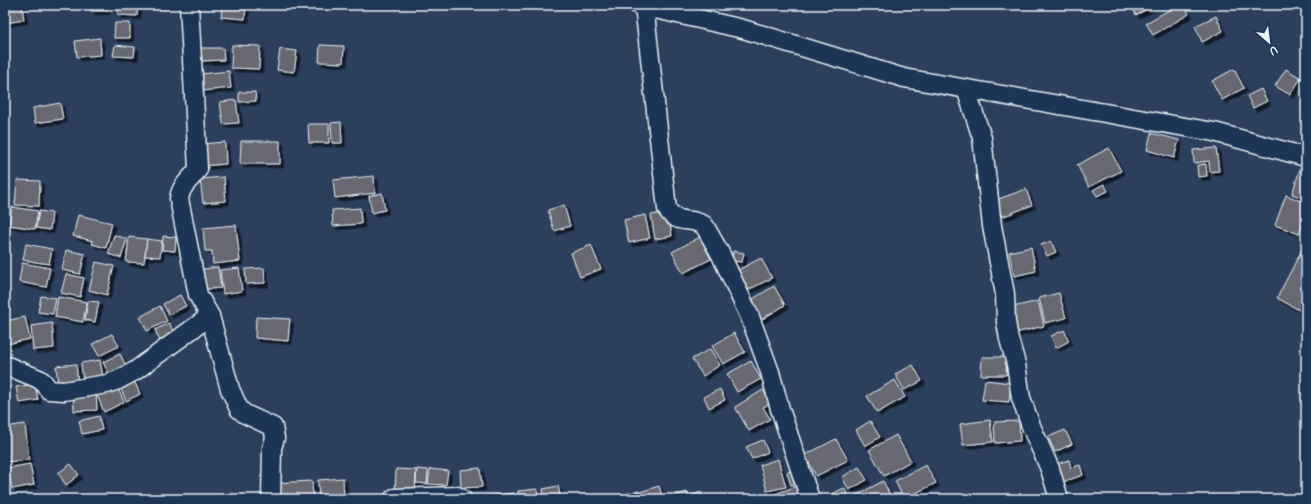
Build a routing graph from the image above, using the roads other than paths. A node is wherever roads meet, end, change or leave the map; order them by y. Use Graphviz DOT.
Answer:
graph roads {
  1 [pos="189,5"];
  2 [pos="643,5"];
  3 [pos="966,89"];
  4 [pos="1306,157"];
  5 [pos="210,316"];
  6 [pos="5,365"];
  7 [pos="394,498"];
  8 [pos="271,499"];
  9 [pos="462,499"];
  10 [pos="810,499"];
  11 [pos="1059,499"];
  1 -- 5 [label="street"];
  2 -- 3 [label="street"];
  2 -- 10 [label="street"];
  3 -- 4 [label="street"];
  3 -- 11 [label="street"];
  5 -- 6 [label="street"];
  5 -- 8 [label="street"];
  7 -- 9 [label="street"];
}
